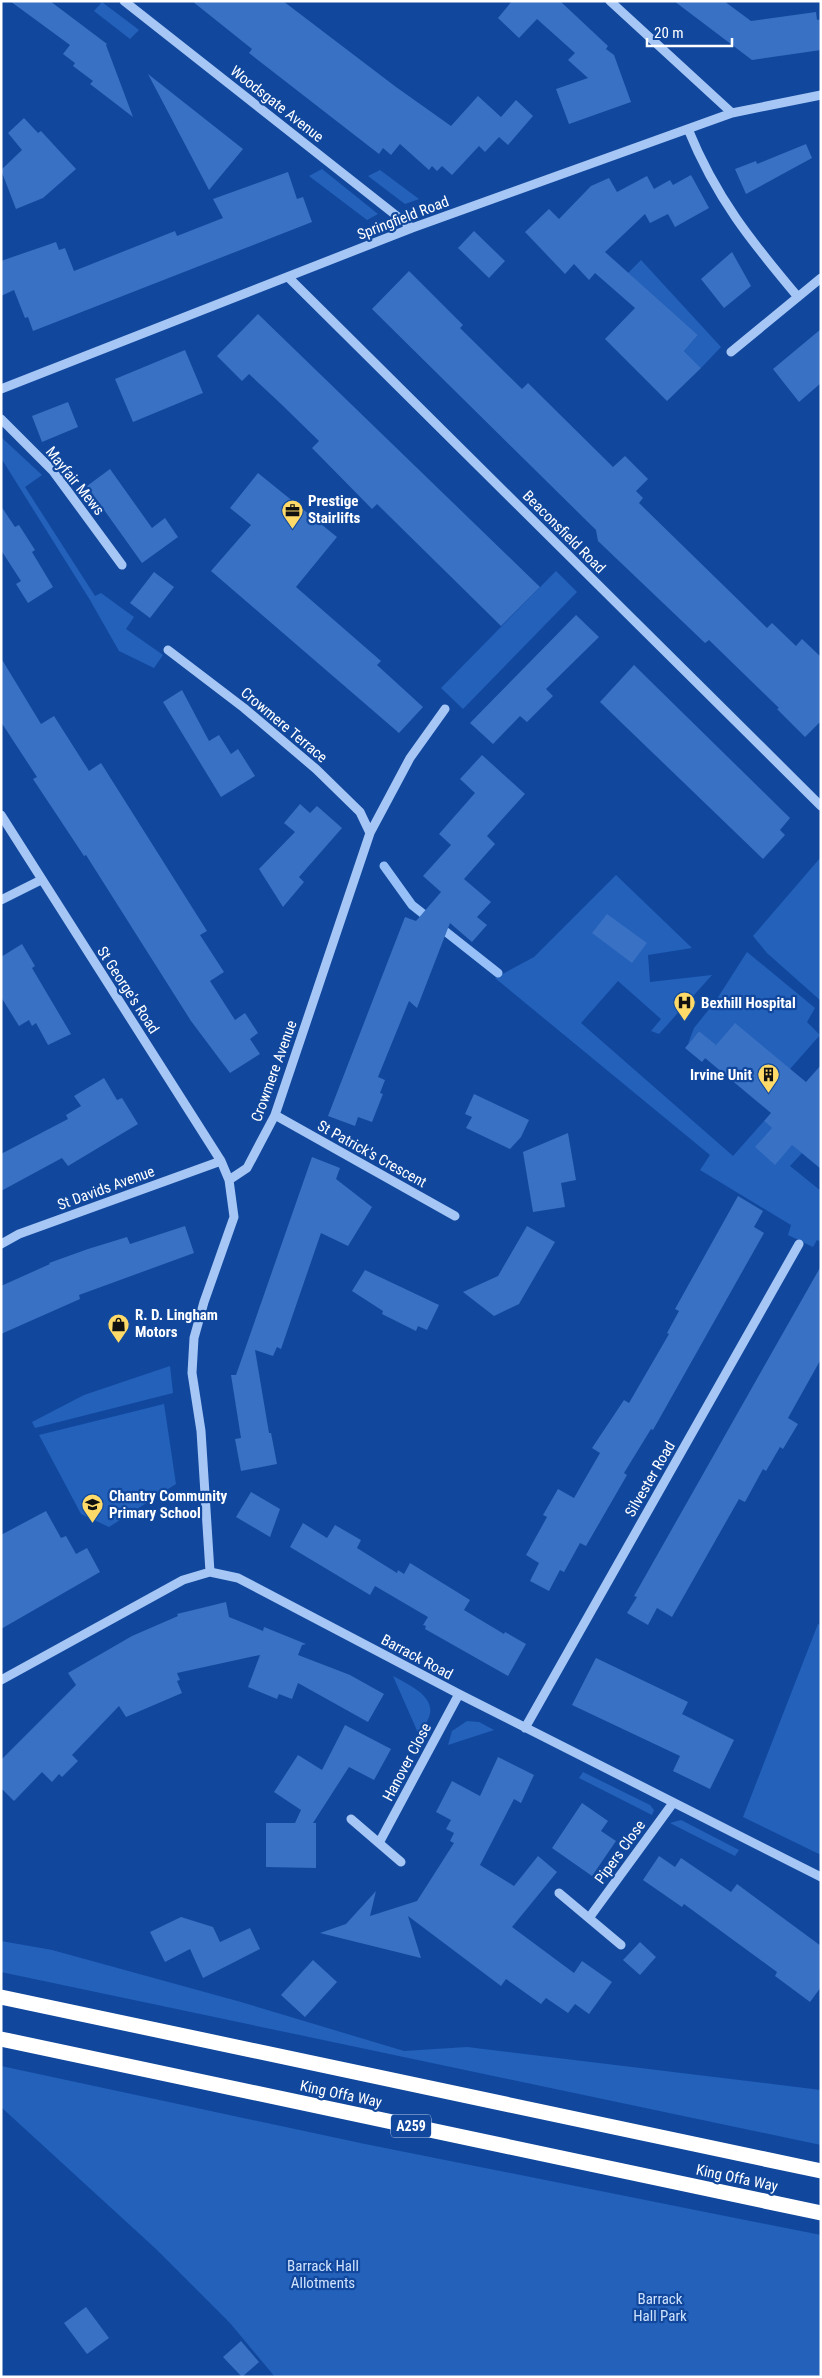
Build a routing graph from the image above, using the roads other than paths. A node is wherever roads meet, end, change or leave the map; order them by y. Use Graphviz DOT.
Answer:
graph roads {
  1 [pos="124,1"];
  2 [pos="610,1"];
  3 [pos="821,95"];
  4 [pos="732,112"];
  5 [pos="688,128"];
  6 [pos="412,228"];
  7 [pos="288,277"];
  8 [pos="821,278"];
  9 [pos="798,297"];
  10 [pos="731,352"];
  11 [pos="1,388"];
  12 [pos="1,419"];
  13 [pos="122,565"];
  14 [pos="168,650"];
  15 [pos="445,709"];
  16 [pos="821,806"];
  17 [pos="1,815"];
  18 [pos="370,833"];
  19 [pos="41,880"];
  20 [pos="1,900"];
  21 [pos="275,1115"];
  22 [pos="221,1161"];
  23 [pos="229,1180"];
  24 [pos="455,1216"];
  25 [pos="1,1244"];
  26 [pos="799,1244"];
  27 [pos="210,1572"];
  28 [pos="1,1680"];
  29 [pos="459,1694"];
  30 [pos="526,1728"];
  31 [pos="673,1803"];
  32 [pos="351,1819"];
  33 [pos="379,1843"];
  34 [pos="401,1862"];
  35 [pos="821,1877"];
  36 [pos="559,1893"];
  37 [pos="589,1918"];
  38 [pos="621,1945"];
  39 [pos="1,1997"];
  40 [pos="1,2040"];
  41 [pos="821,2171"];
  42 [pos="821,2213"];
  1 -- 6 [label="street, Woodsgate Avenue"];
  2 -- 4 [label="street"];
  3 -- 4 [label="street, Springfield Road"];
  4 -- 5 [label="street, Springfield Road"];
  5 -- 6 [label="street, Springfield Road"];
  5 -- 9 [label="street"];
  6 -- 7 [label="street, Springfield Road"];
  7 -- 11 [label="street, Springfield Road"];
  7 -- 16 [label="street, Beaconsfield Road"];
  8 -- 9 [label="street"];
  9 -- 10 [label="street"];
  12 -- 13 [label="street, Mayfair Mews"];
  14 -- 18 [label="street, Crowmere Terrace"];
  15 -- 18 [label="street, Crowmere Avenue"];
  17 -- 19 [label="street, St George's Road"];
  18 -- 21 [label="street, Crowmere Avenue"];
  19 -- 20 [label="street"];
  19 -- 22 [label="street, St George's Road"];
  21 -- 23 [label="street, Crowmere Avenue"];
  21 -- 24 [label="street, St Patrick's Crescent"];
  22 -- 23 [label="street, St George's Road"];
  22 -- 25 [label="street, St Davids Avenue"];
  23 -- 27 [label="street"];
  26 -- 30 [label="street, Silvester Road"];
  27 -- 28 [label="street, Barrack Road"];
  27 -- 29 [label="street, Barrack Road"];
  29 -- 30 [label="street, Barrack Road"];
  29 -- 33 [label="street, Hanover Close"];
  30 -- 31 [label="street, Barrack Road"];
  31 -- 35 [label="street, Barrack Road"];
  31 -- 37 [label="street, Pipers Close"];
  32 -- 33 [label="street"];
  33 -- 34 [label="street"];
  36 -- 37 [label="street"];
  37 -- 38 [label="street"];
  39 -- 41 [label="highway, King Offa Way"];
  40 -- 42 [label="highway, King Offa Way / A259"];
}
